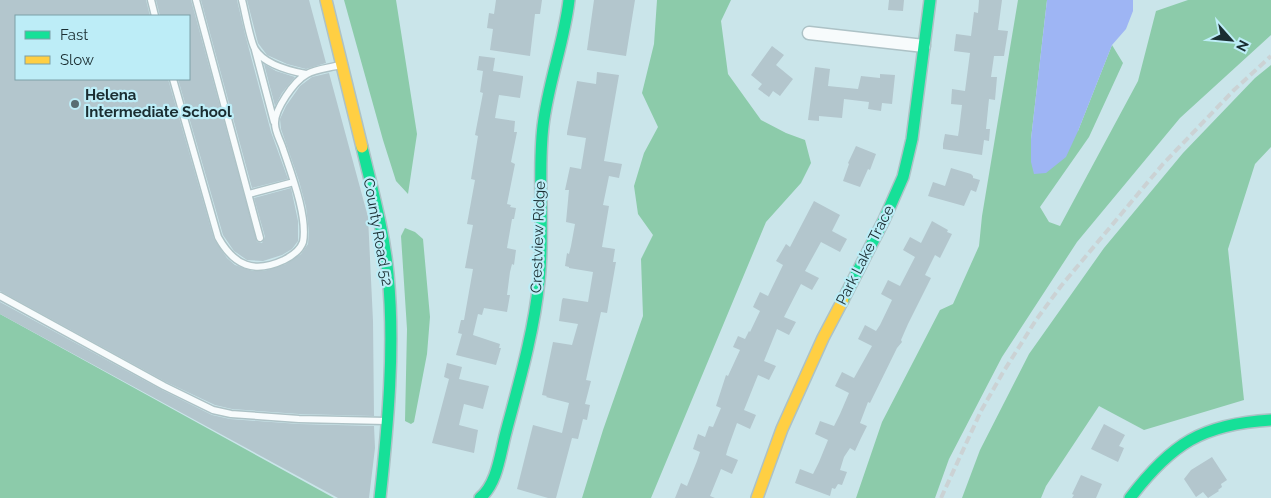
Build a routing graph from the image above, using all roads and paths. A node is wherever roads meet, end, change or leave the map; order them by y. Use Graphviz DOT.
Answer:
graph roads {
  1 [pos="151,0"];
  2 [pos="196,0"];
  3 [pos="242,0"];
  4 [pos="326,0"];
  5 [pos="569,0"];
  6 [pos="930,0"];
  7 [pos="155,15"];
  8 [pos="809,32"];
  9 [pos="924,46"];
  10 [pos="255,49"];
  11 [pos="341,64"];
  12 [pos="306,74"];
  13 [pos="173,80"];
  14 [pos="274,124"];
  15 [pos="294,182"];
  16 [pos="249,194"];
  17 [pos="260,238"];
  18 [pos="0,296"];
  19 [pos="1271,420"];
  20 [pos="388,421"];
  21 [pos="380,498"];
  22 [pos="480,498"];
  23 [pos="757,498"];
  24 [pos="1130,498"];
  1 -- 7 [label="lane"];
  2 -- 16 [label="lane"];
  3 -- 10 [label="lane"];
  4 -- 11 [label="street, County Road 52"];
  5 -- 22 [label="street, Crestview Ridge"];
  6 -- 9 [label="street, Park Lake Trace"];
  8 -- 9 [label="street"];
  9 -- 23 [label="street, Park Lake Trace"];
  10 -- 12 [label="lane"];
  10 -- 14 [label="lane"];
  11 -- 12 [label="lane"];
  11 -- 20 [label="street, County Road 52"];
  12 -- 14 [label="lane"];
  13 -- 15 [label="lane"];
  14 -- 15 [label="lane"];
  15 -- 16 [label="lane"];
  16 -- 17 [label="lane"];
  18 -- 20 [label="lane"];
  19 -- 24 [label="street"];
  20 -- 21 [label="street, County Road 52"];
}
